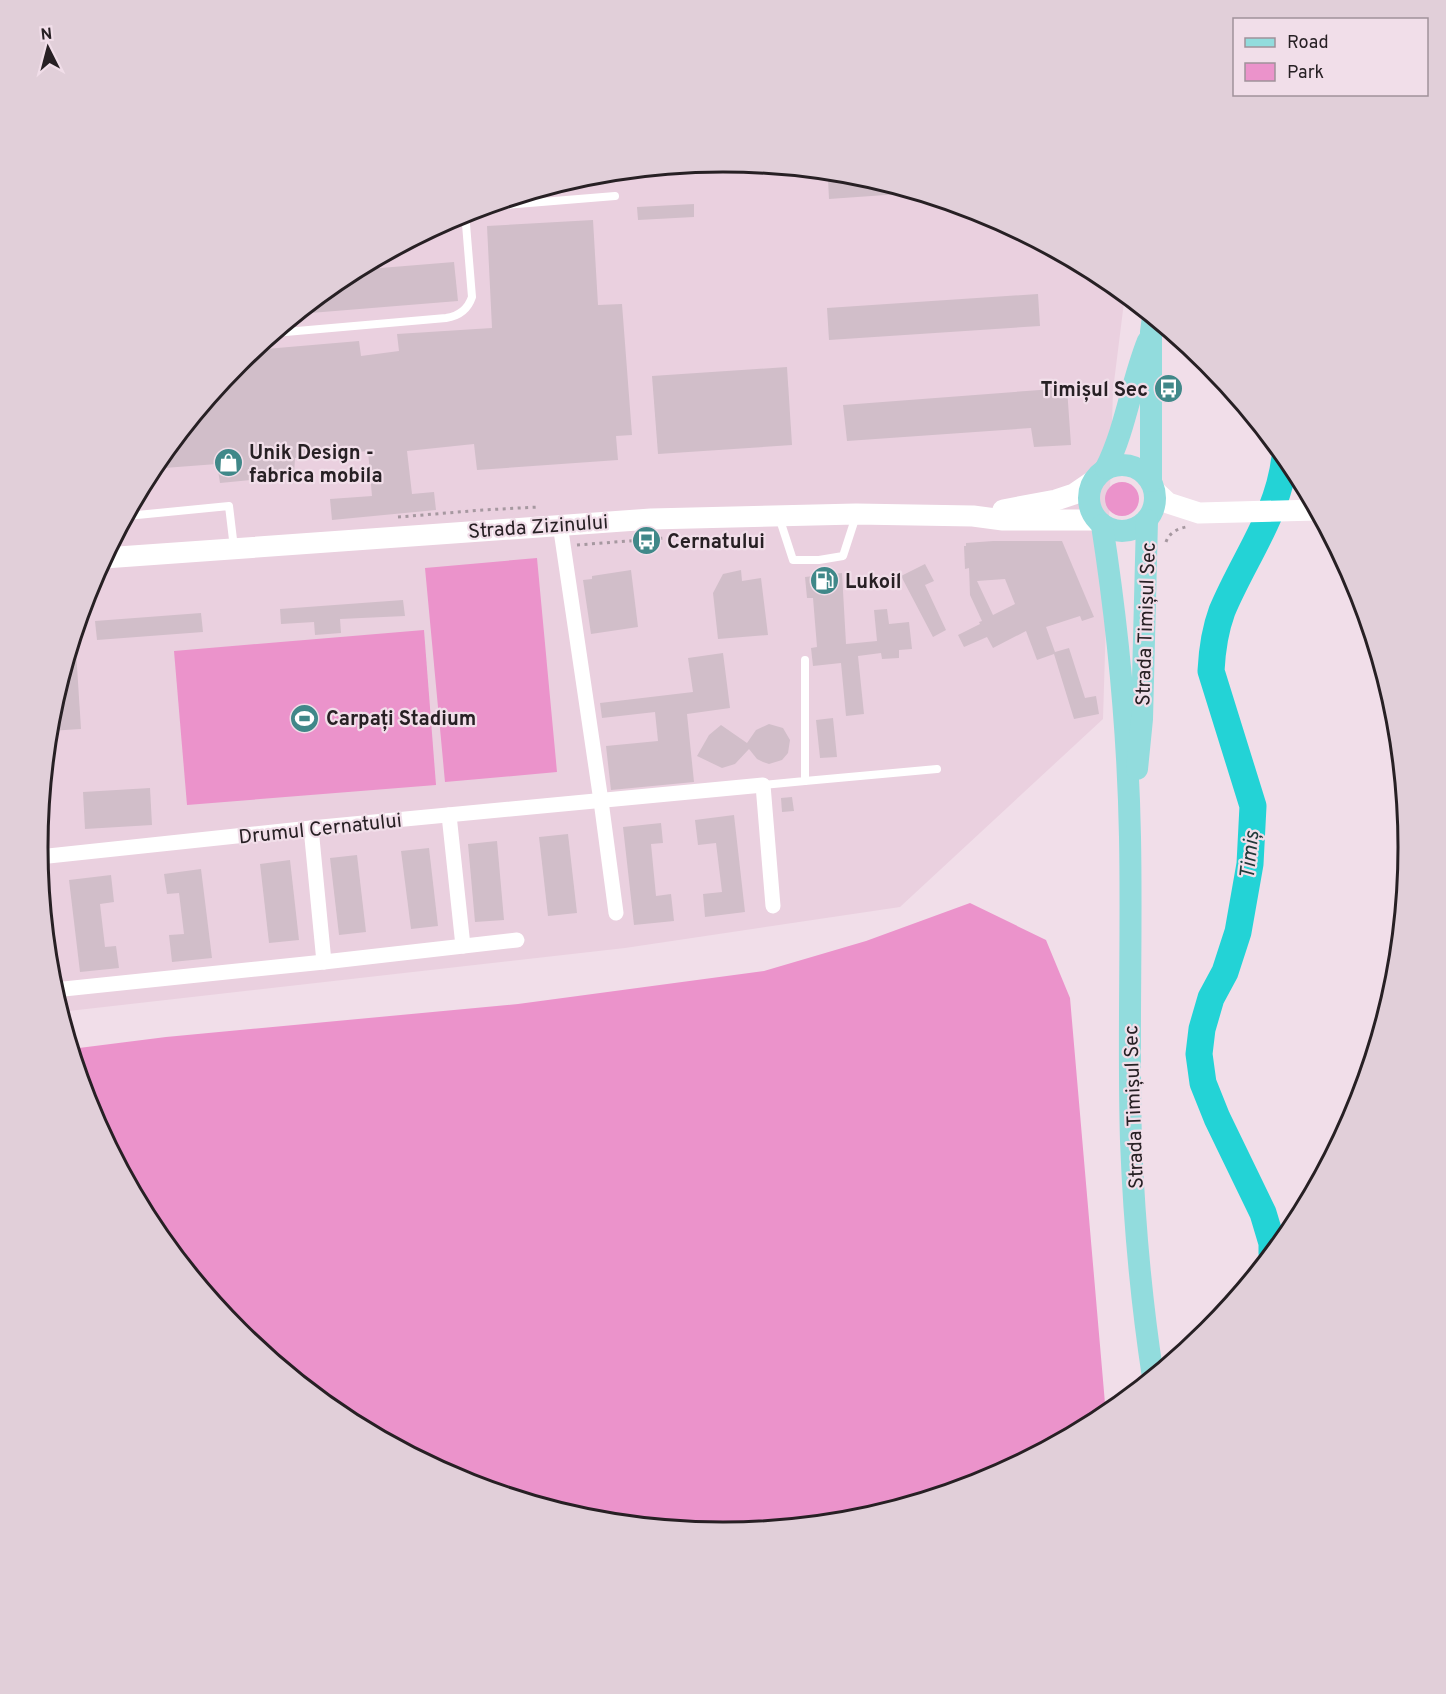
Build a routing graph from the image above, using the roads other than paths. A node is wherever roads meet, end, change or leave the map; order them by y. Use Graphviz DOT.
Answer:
graph roads {
  1 [pos="615,196"];
  2 [pos="519,204"];
  3 [pos="466,223"];
  4 [pos="1152,326"];
  5 [pos="1152,326"];
  6 [pos="288,332"];
  7 [pos="1100,475"];
  8 [pos="1153,485"];
  9 [pos="1309,510"];
  10 [pos="1203,513"];
  11 [pos="856,514"];
  12 [pos="135,515"];
  13 [pos="779,515"];
  14 [pos="973,516"];
  15 [pos="1149,517"];
  16 [pos="1099,522"];
  17 [pos="560,524"];
  18 [pos="234,549"];
  19 [pos="114,557"];
  20 [pos="805,660"];
  21 [pos="937,769"];
  22 [pos="805,781"];
  23 [pos="763,785"];
  24 [pos="601,801"];
  25 [pos="449,815"];
  26 [pos="311,828"];
  27 [pos="1130,836"];
  28 [pos="48,856"];
  29 [pos="773,906"];
  30 [pos="616,913"];
  31 [pos="517,940"];
  32 [pos="463,946"];
  33 [pos="324,962"];
  34 [pos="63,989"];
  35 [pos="1152,1368"];
  1 -- 2 [label="lane"];
  3 -- 6 [label="lane"];
  4 -- 7 [label="main road"];
  5 -- 8 [label="main road"];
  7 -- 8 [label="main road"];
  7 -- 14 [label="main road, Strada Zizinului"];
  7 -- 16 [label="main road"];
  8 -- 10 [label="main road"];
  8 -- 15 [label="main road"];
  9 -- 10 [label="main road"];
  10 -- 15 [label="main road"];
  11 -- 13 [label="main road, Strada Zizinului"];
  11 -- 13 [label="lane"];
  11 -- 14 [label="main road, Strada Zizinului"];
  12 -- 18 [label="lane"];
  13 -- 17 [label="main road, Strada Zizinului"];
  14 -- 16 [label="main road, Strada Zizinului"];
  15 -- 16 [label="main road"];
  15 -- 27 [label="main road, Strada Timișul Sec"];
  16 -- 27 [label="main road, Strada Timișul Sec"];
  17 -- 18 [label="main road, Strada Zizinului"];
  17 -- 24 [label="street"];
  18 -- 19 [label="main road, Strada Zizinului"];
  20 -- 22 [label="lane"];
  21 -- 22 [label="lane"];
  22 -- 23 [label="lane"];
  23 -- 24 [label="street, Drumul Cernatului"];
  23 -- 29 [label="street"];
  24 -- 25 [label="street, Drumul Cernatului"];
  24 -- 30 [label="street"];
  25 -- 26 [label="street, Drumul Cernatului"];
  25 -- 32 [label="street"];
  26 -- 28 [label="street, Drumul Cernatului"];
  26 -- 33 [label="street"];
  27 -- 35 [label="main road, Strada Timișul Sec"];
  31 -- 32 [label="street"];
  32 -- 33 [label="street"];
  33 -- 34 [label="street"];
}
